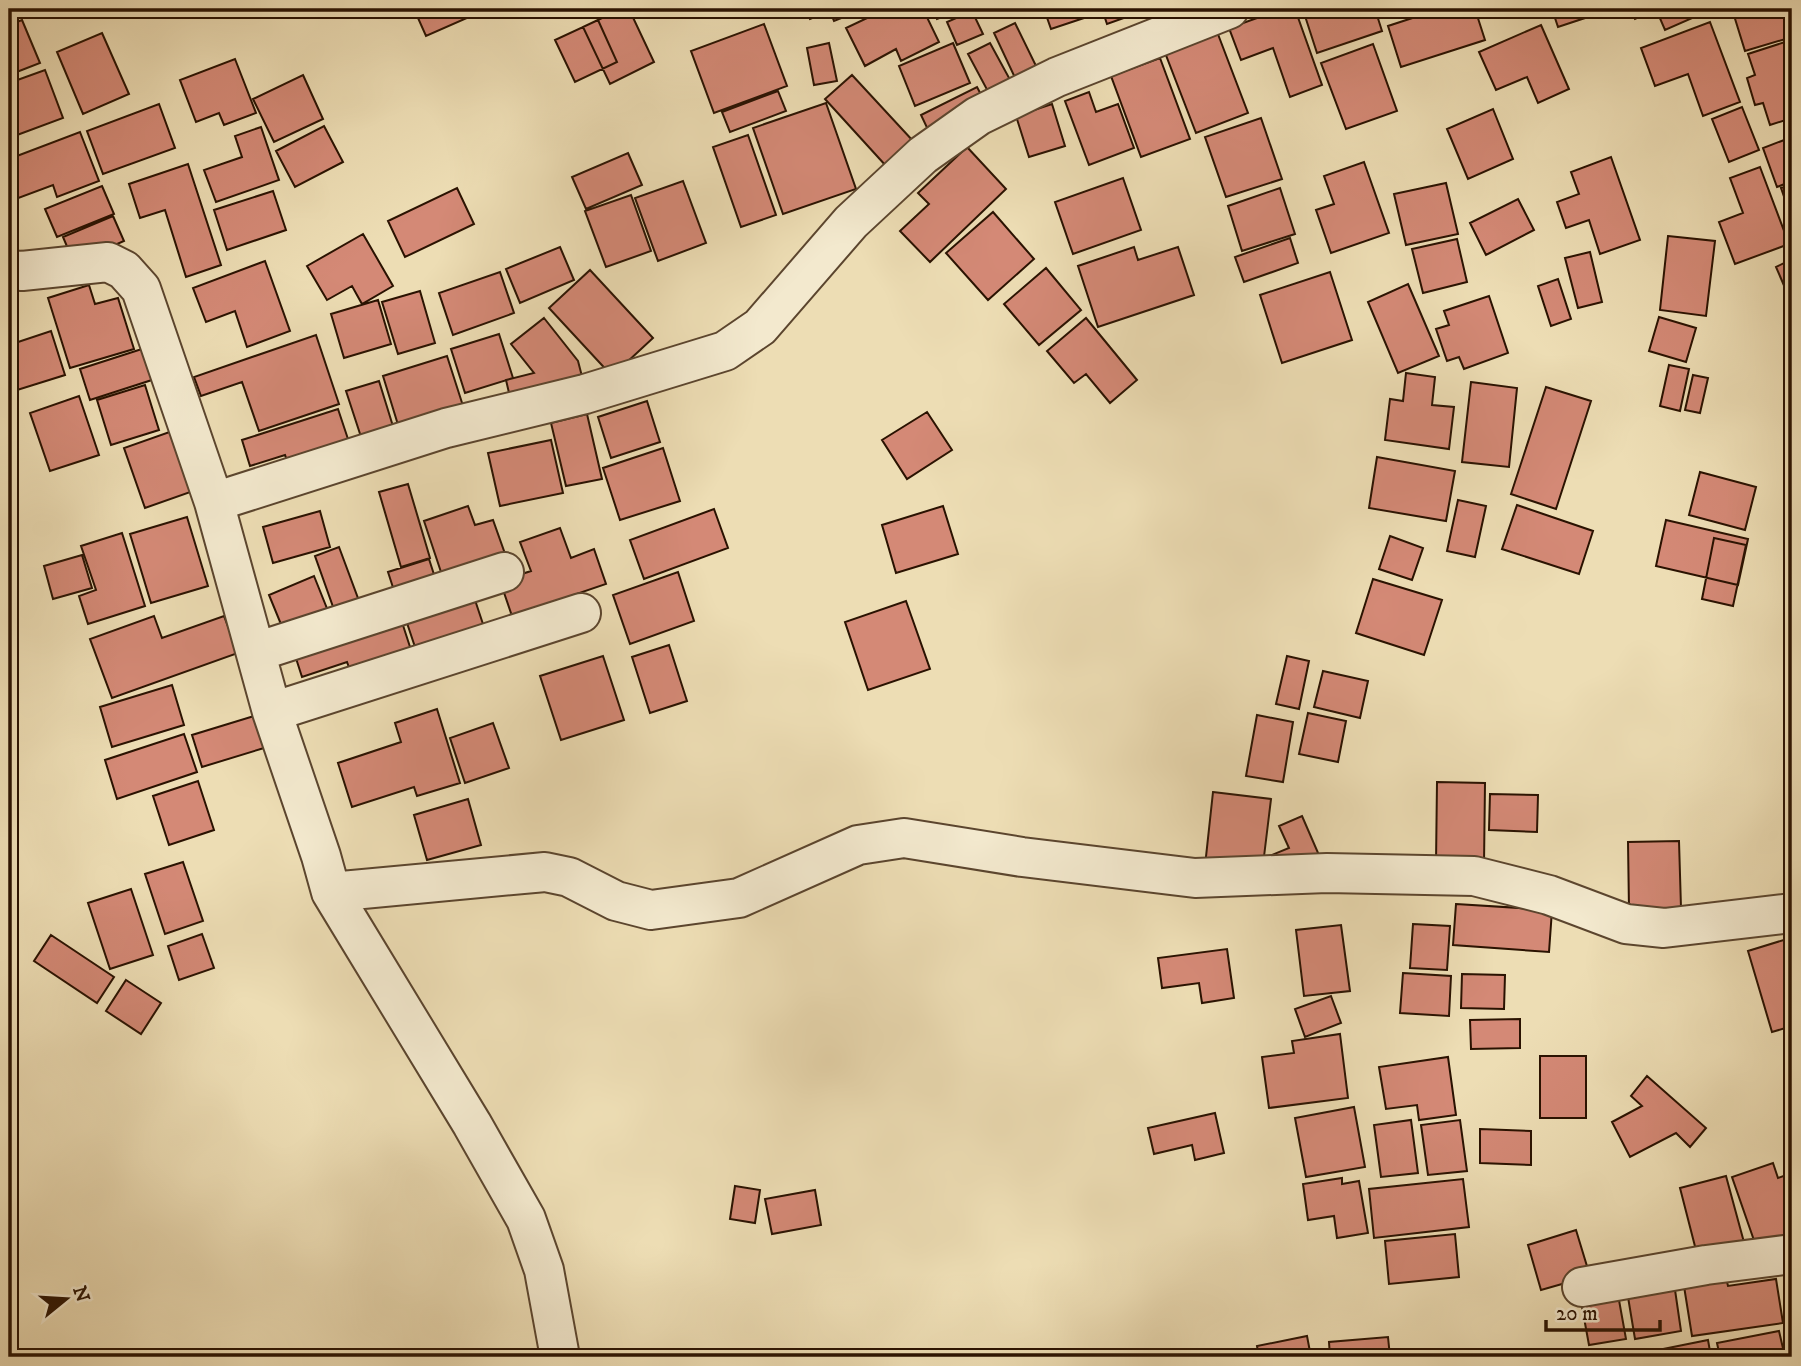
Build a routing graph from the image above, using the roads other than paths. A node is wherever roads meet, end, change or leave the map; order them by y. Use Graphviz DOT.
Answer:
graph roads {
  1 [pos="1229,9"];
  2 [pos="9,270"];
  3 [pos="214,502"];
  4 [pos="505,572"];
  5 [pos="580,613"];
  6 [pos="256,652"];
  7 [pos="272,712"];
  8 [pos="331,891"];
  9 [pos="1792,913"];
  10 [pos="1792,1254"];
  11 [pos="1582,1287"];
  12 [pos="560,1357"];
  1 -- 3 [label="street"];
  2 -- 3 [label="street"];
  3 -- 6 [label="street"];
  4 -- 6 [label="street"];
  5 -- 7 [label="street"];
  6 -- 7 [label="street"];
  7 -- 8 [label="street"];
  8 -- 9 [label="street"];
  8 -- 12 [label="street"];
  10 -- 11 [label="street"];
}
